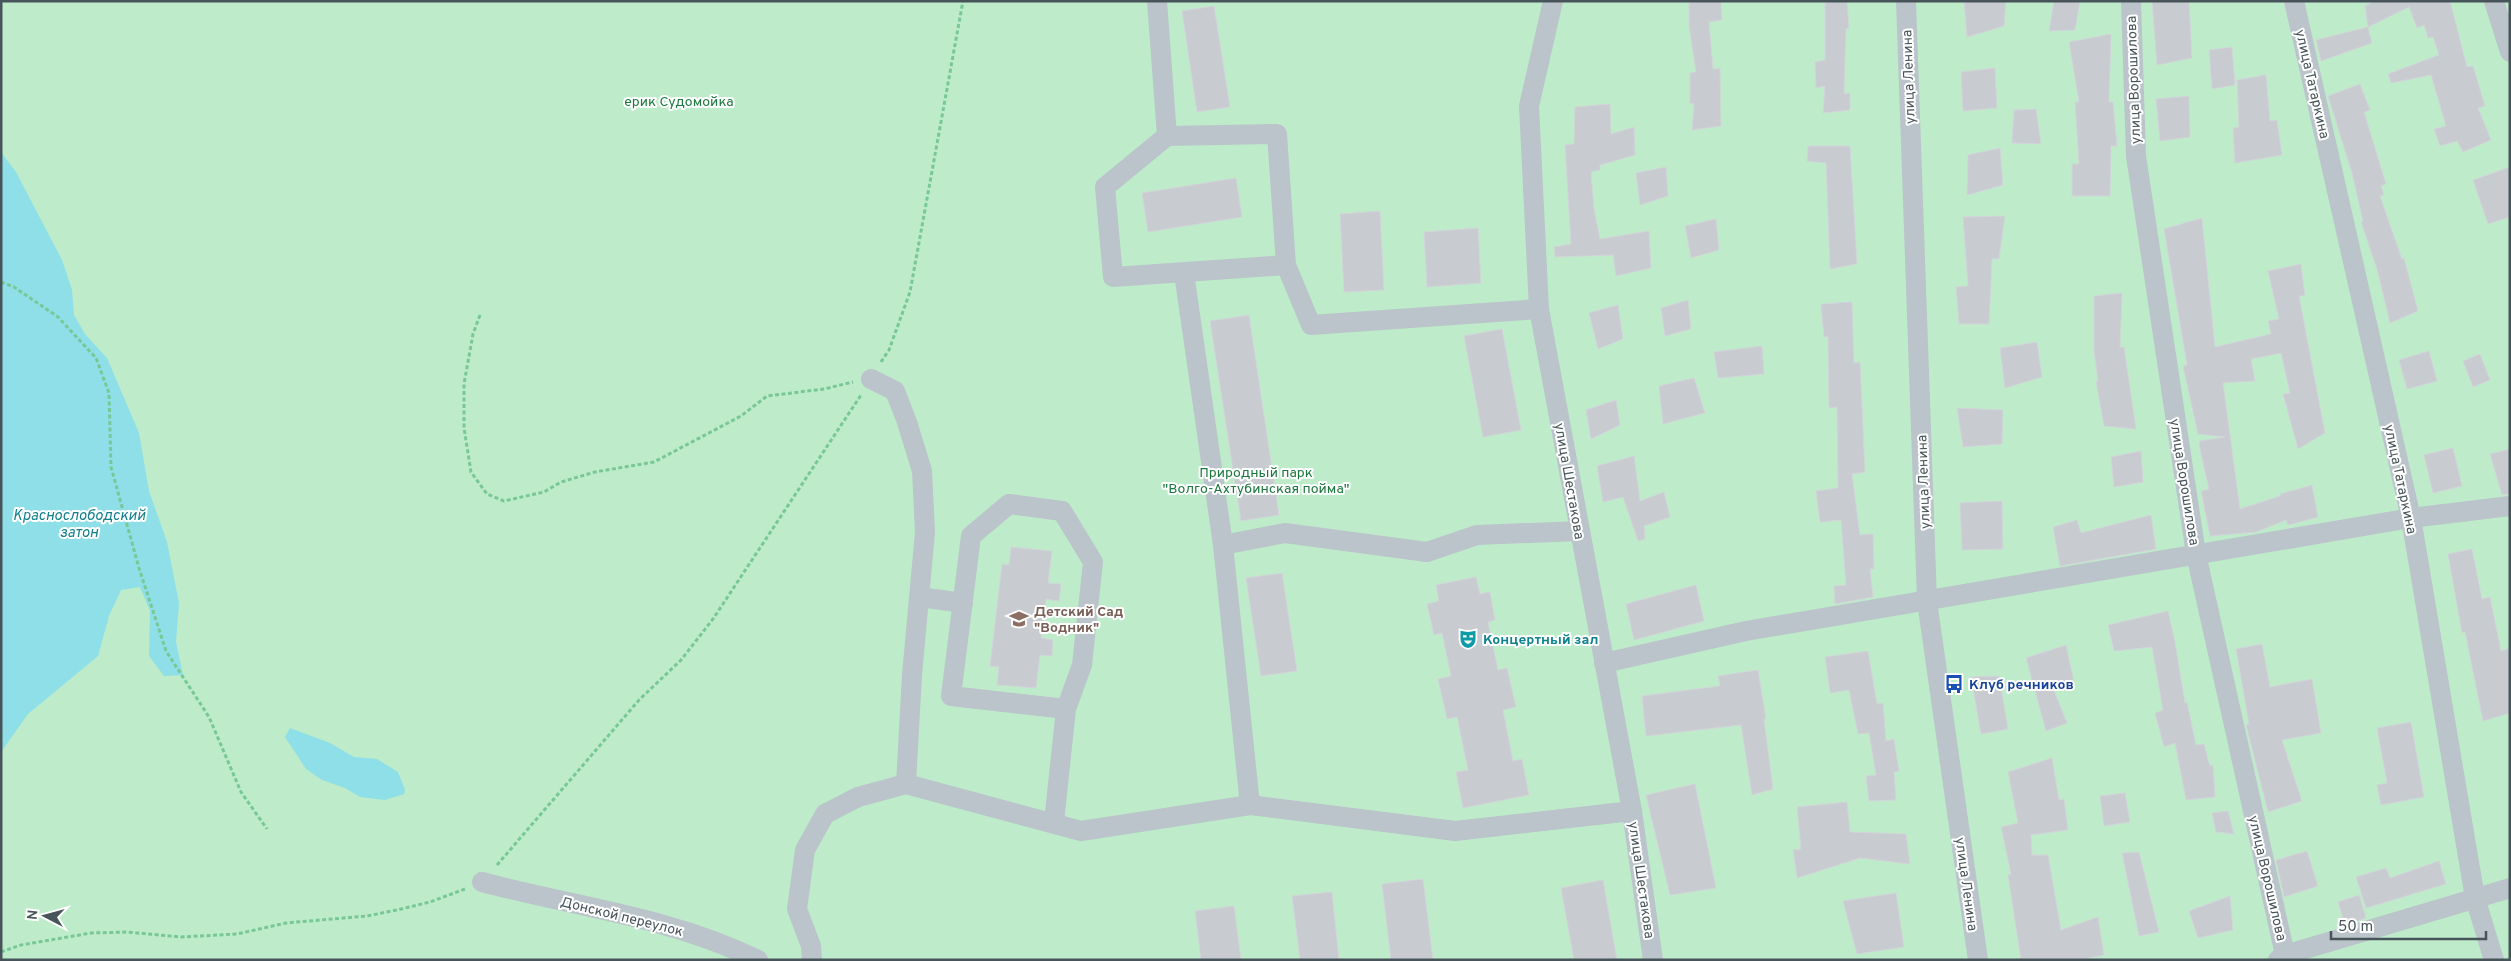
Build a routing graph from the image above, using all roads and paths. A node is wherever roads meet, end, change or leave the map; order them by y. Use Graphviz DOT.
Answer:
graph roads {
  1 [pos="963,1"];
  2 [pos="1157,1"];
  3 [pos="1553,1"];
  4 [pos="1906,1"];
  5 [pos="2131,1"];
  6 [pos="2294,1"];
  7 [pos="2494,1"];
  8 [pos="2510,52"];
  9 [pos="1167,136"];
  10 [pos="1286,265"];
  11 [pos="1184,272"];
  12 [pos="1,282"];
  13 [pos="1539,309"];
  14 [pos="480,315"];
  15 [pos="871,378"];
  16 [pos="2510,506"];
  17 [pos="2411,518"];
  18 [pos="1580,531"];
  19 [pos="1222,545"];
  20 [pos="2196,554"];
  21 [pos="920,598"];
  22 [pos="1927,601"];
  23 [pos="963,602"];
  24 [pos="1604,663"];
  25 [pos="1066,709"];
  26 [pos="906,784"];
  27 [pos="1250,805"];
  28 [pos="1632,811"];
  29 [pos="1054,822"];
  30 [pos="267,829"];
  31 [pos="482,882"];
  32 [pos="2510,888"];
  33 [pos="2475,898"];
  34 [pos="1,952"];
  35 [pos="2282,958"];
  36 [pos="758,960"];
  37 [pos="812,960"];
  38 [pos="1654,960"];
  39 [pos="1978,960"];
  40 [pos="2494,960"];
  1 -- 15 [label="path"];
  2 -- 9 [label="street"];
  3 -- 13 [label="street, улица Шестакова"];
  4 -- 22 [label="street, улица Ленина"];
  5 -- 20 [label="street, улица Ворошилова"];
  6 -- 17 [label="street, улица Татаркина"];
  7 -- 8 [label="street"];
  9 -- 10 [label="street"];
  9 -- 11 [label="street"];
  10 -- 11 [label="street"];
  10 -- 13 [label="street"];
  11 -- 19 [label="street"];
  12 -- 30 [label="path"];
  13 -- 18 [label="street, улица Шестакова"];
  14 -- 15 [label="path"];
  15 -- 21 [label="street"];
  15 -- 31 [label="path"];
  16 -- 17 [label="street"];
  17 -- 20 [label="street"];
  17 -- 33 [label="street, улица Татаркина"];
  18 -- 19 [label="street"];
  18 -- 24 [label="street, улица Шестакова"];
  19 -- 27 [label="street"];
  20 -- 22 [label="street"];
  20 -- 35 [label="street, улица Ворошилова"];
  21 -- 23 [label="street"];
  21 -- 26 [label="street"];
  22 -- 24 [label="street"];
  22 -- 39 [label="street, улица Ленина"];
  23 -- 25 [label="street"];
  23 -- 25 [label="street"];
  24 -- 28 [label="street, улица Шестакова"];
  25 -- 29 [label="street"];
  26 -- 29 [label="street"];
  26 -- 37 [label="street"];
  27 -- 28 [label="street"];
  27 -- 29 [label="street"];
  28 -- 38 [label="street, улица Шестакова"];
  31 -- 34 [label="path"];
  31 -- 36 [label="street, Донской переулок"];
  32 -- 33 [label="street"];
  33 -- 35 [label="street"];
  33 -- 40 [label="street, улица Татаркина"];
}
